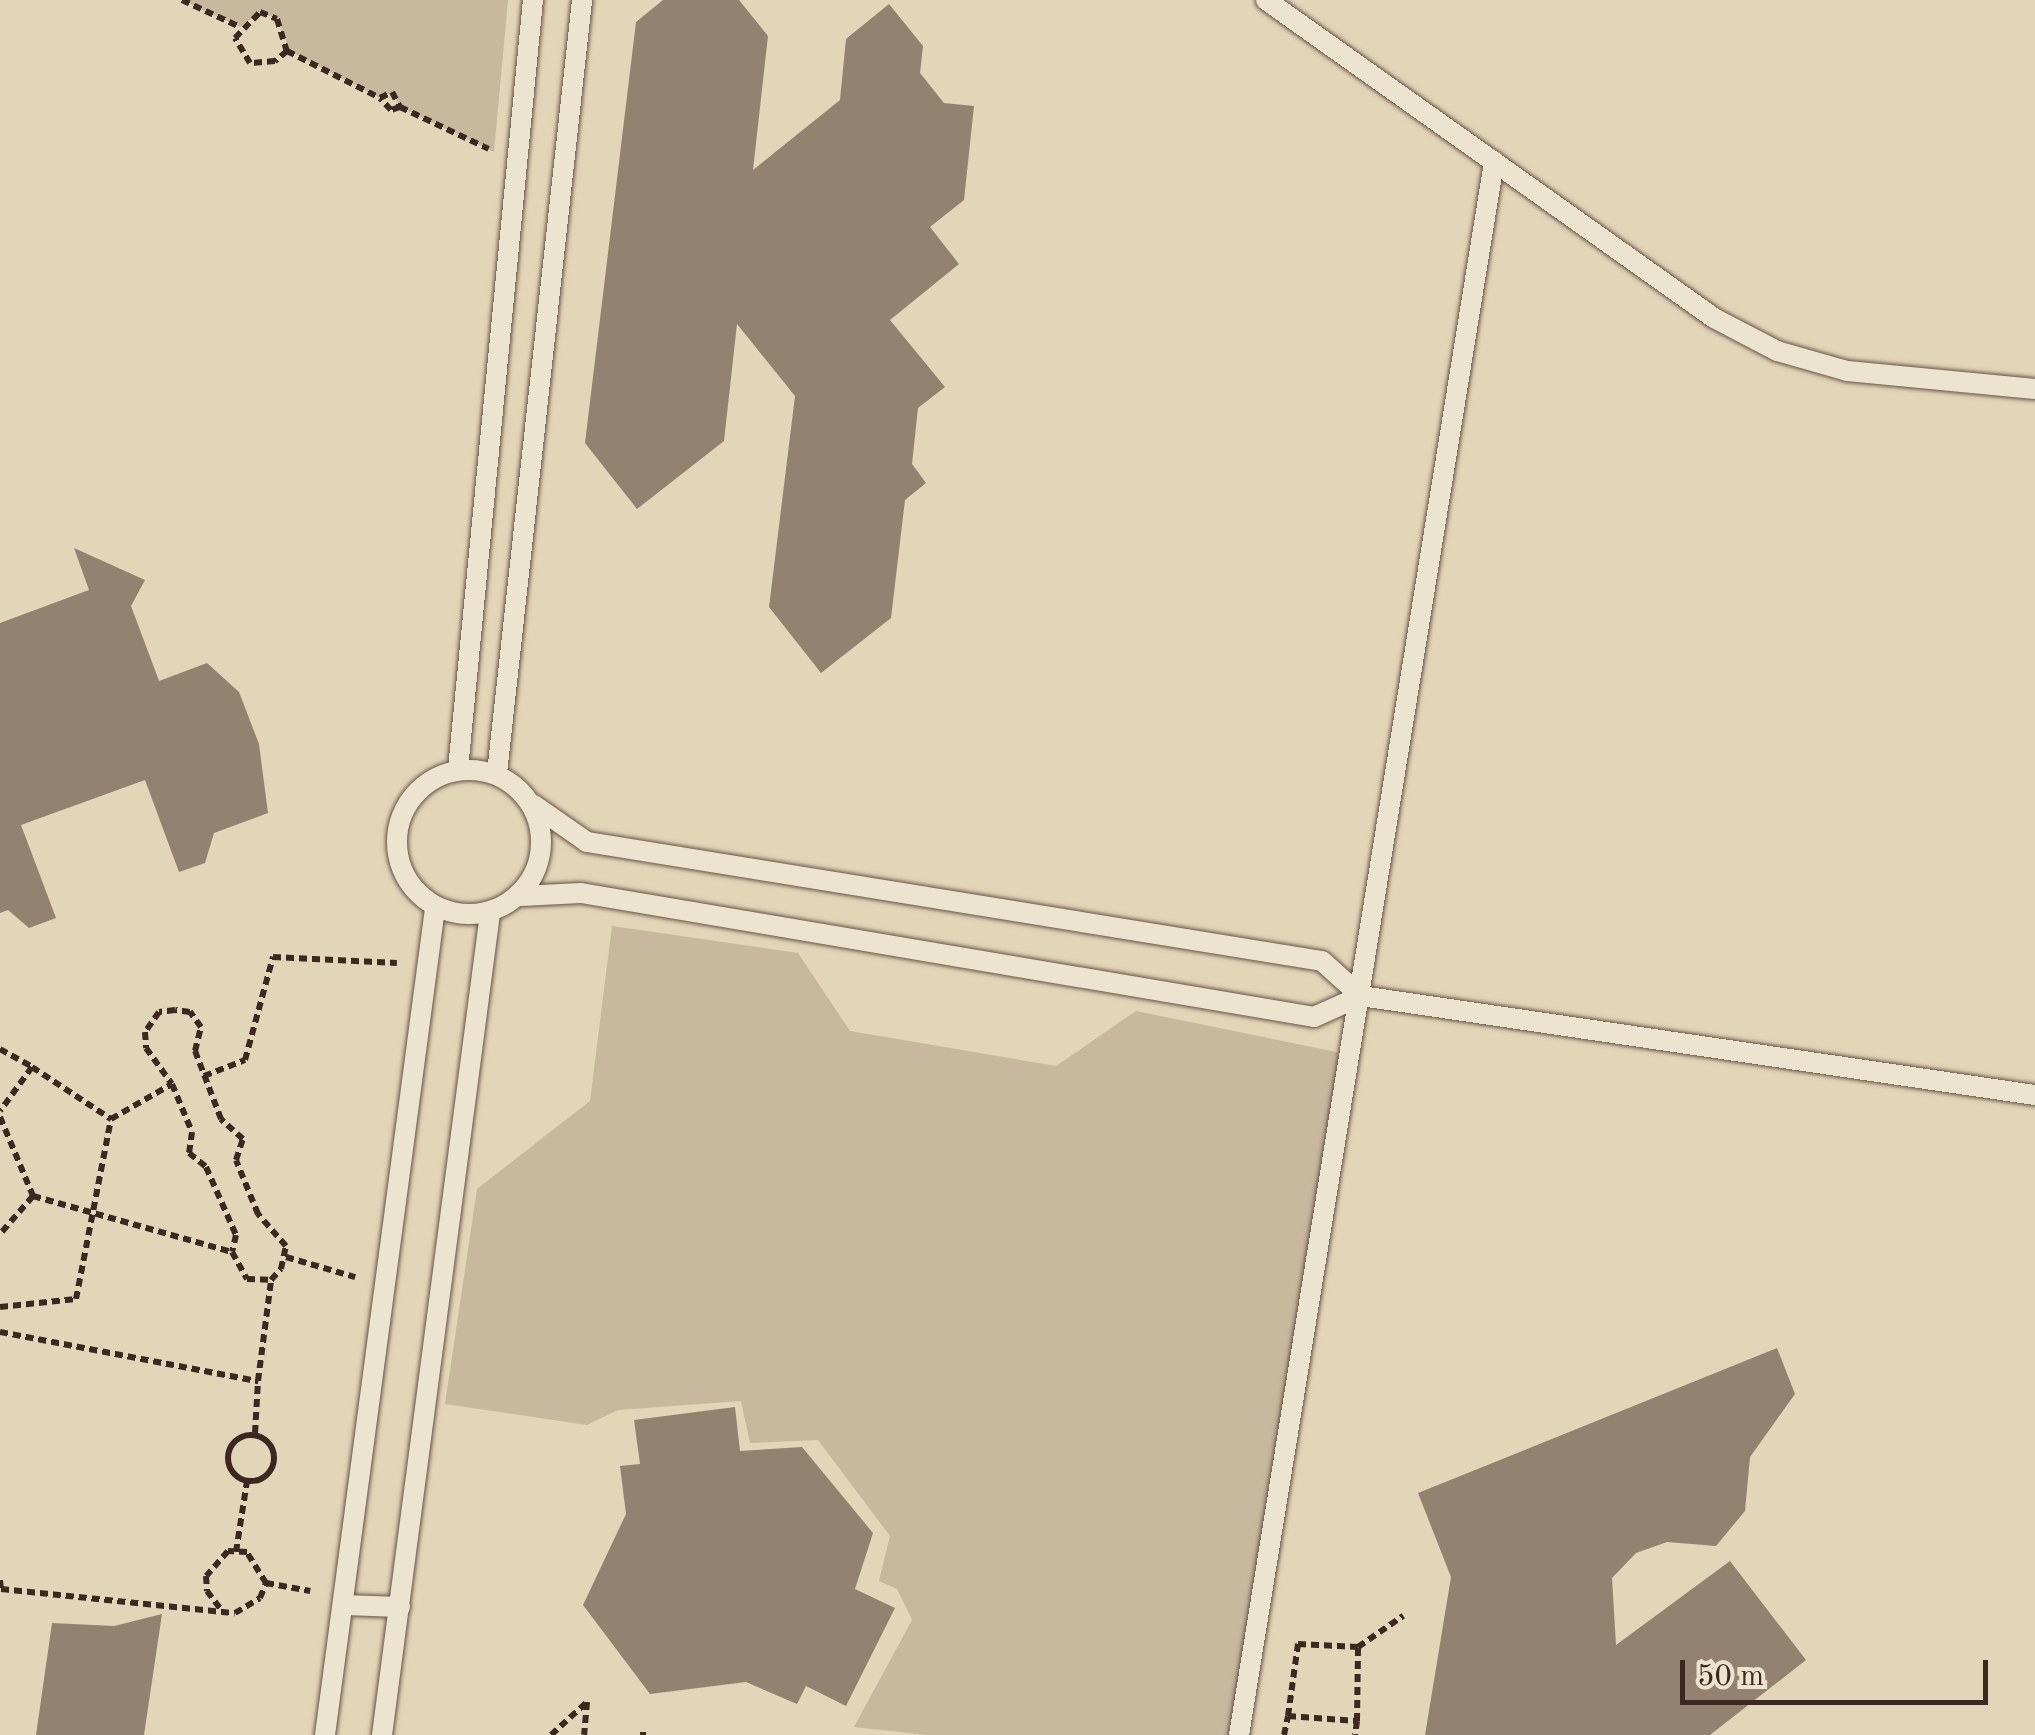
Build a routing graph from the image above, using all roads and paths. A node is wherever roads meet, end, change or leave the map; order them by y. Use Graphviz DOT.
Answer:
graph roads {
  1 [pos="182,0"];
  2 [pos="534,0"];
  3 [pos="582,0"];
  4 [pos="1266,0"];
  5 [pos="240,27"];
  6 [pos="287,50"];
  7 [pos="380,98"];
  8 [pos="400,107"];
  9 [pos="494,152"];
  10 [pos="1494,162"];
  11 [pos="2035,389"];
  12 [pos="458,769"];
  13 [pos="497,773"];
  14 [pos="534,804"];
  15 [pos="521,896"];
  16 [pos="435,908"];
  17 [pos="490,914"];
  18 [pos="397,963"];
  19 [pos="1361,996"];
  20 [pos="0,1049"];
  21 [pos="32,1067"];
  22 [pos="204,1076"];
  23 [pos="172,1084"];
  24 [pos="2035,1095"];
  25 [pos="0,1114"];
  26 [pos="112,1119"];
  27 [pos="33,1196"];
  28 [pos="94,1213"];
  29 [pos="0,1234"];
  30 [pos="232,1252"];
  31 [pos="286,1258"];
  32 [pos="355,1277"];
  33 [pos="271,1280"];
  34 [pos="0,1307"];
  35 [pos="0,1332"];
  36 [pos="258,1381"];
  37 [pos="256,1434"];
  38 [pos="246,1482"];
  39 [pos="236,1552"];
  40 [pos="0,1580"];
  41 [pos="266,1584"];
  42 [pos="310,1592"];
  43 [pos="344,1605"];
  44 [pos="400,1608"];
  45 [pos="222,1611"];
  46 [pos="1402,1616"];
  47 [pos="1358,1647"];
  48 [pos="1288,1716"];
  49 [pos="1358,1721"];
  50 [pos="325,1735"];
  51 [pos="382,1735"];
  52 [pos="551,1735"];
  53 [pos="584,1735"];
  54 [pos="1239,1735"];
  55 [pos="1284,1735"];
  56 [pos="1355,1735"];
  1 -- 5 [label="path"];
  2 -- 12 [label="lane"];
  3 -- 13 [label="lane"];
  4 -- 10 [label="lane"];
  5 -- 6 [label="path"];
  5 -- 6 [label="path"];
  6 -- 7 [label="path"];
  7 -- 8 [label="path"];
  7 -- 8 [label="path"];
  8 -- 9 [label="path"];
  10 -- 11 [label="lane"];
  10 -- 19 [label="lane"];
  12 -- 13 [label="lane"];
  12 -- 16 [label="lane"];
  13 -- 14 [label="lane"];
  14 -- 15 [label="lane"];
  14 -- 19 [label="lane"];
  15 -- 17 [label="lane"];
  15 -- 19 [label="lane"];
  16 -- 17 [label="lane"];
  16 -- 43 [label="lane"];
  17 -- 44 [label="lane"];
  18 -- 22 [label="path"];
  19 -- 24 [label="lane"];
  19 -- 54 [label="lane"];
  20 -- 21 [label="path"];
  21 -- 25 [label="path"];
  21 -- 26 [label="path"];
  22 -- 23 [label="path"];
  22 -- 31 [label="path"];
  23 -- 26 [label="path"];
  23 -- 30 [label="path"];
  25 -- 27 [label="path"];
  26 -- 28 [label="path"];
  27 -- 28 [label="path"];
  27 -- 29 [label="path"];
  28 -- 30 [label="path"];
  28 -- 34 [label="path"];
  30 -- 33 [label="path"];
  31 -- 32 [label="path"];
  31 -- 33 [label="path"];
  33 -- 36 [label="path"];
  35 -- 36 [label="path"];
  36 -- 37 [label="path"];
  37 -- 38 [label="path"];
  37 -- 38 [label="path"];
  38 -- 39 [label="path"];
  39 -- 41 [label="path"];
  39 -- 45 [label="path"];
  40 -- 45 [label="path"];
  41 -- 42 [label="path"];
  41 -- 45 [label="path"];
  43 -- 44 [label="lane"];
  43 -- 50 [label="lane"];
  44 -- 51 [label="lane"];
  46 -- 47 [label="path"];
  47 -- 48 [label="path"];
  47 -- 49 [label="path"];
  48 -- 49 [label="path"];
  48 -- 55 [label="path"];
  49 -- 56 [label="path"];
  52 -- 53 [label="path"];
}
